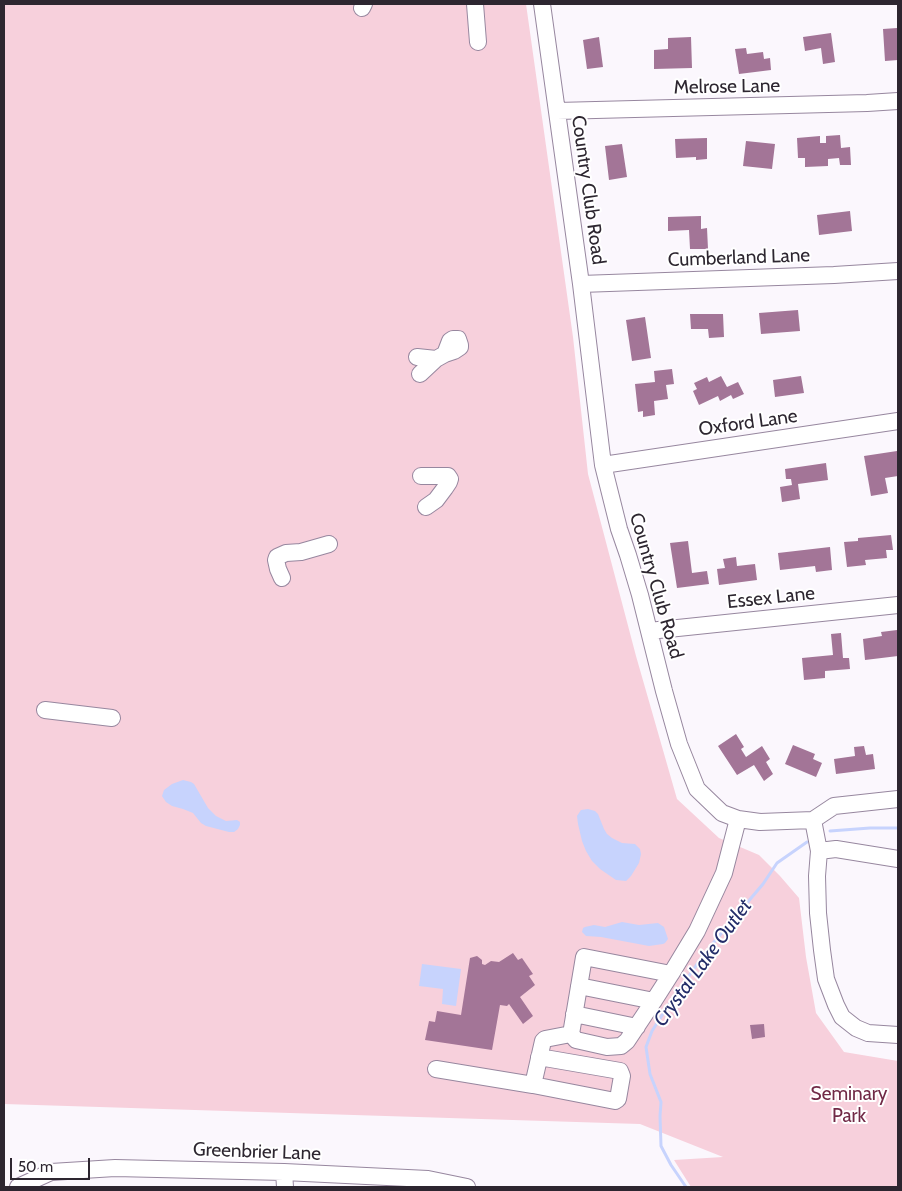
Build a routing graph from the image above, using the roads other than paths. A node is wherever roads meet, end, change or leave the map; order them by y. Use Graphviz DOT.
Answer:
graph roads {
  1 [pos="475,4"];
  2 [pos="542,4"];
  3 [pos="478,42"];
  4 [pos="898,100"];
  5 [pos="557,111"];
  6 [pos="898,271"];
  7 [pos="581,284"];
  8 [pos="417,357"];
  9 [pos="420,374"];
  10 [pos="898,421"];
  11 [pos="603,465"];
  12 [pos="421,476"];
  13 [pos="426,507"];
  14 [pos="328,544"];
  15 [pos="282,578"];
  16 [pos="898,605"];
  17 [pos="649,631"];
  18 [pos="45,710"];
  19 [pos="112,718"];
  20 [pos="898,799"];
  21 [pos="738,819"];
  22 [pos="813,820"];
  23 [pos="819,851"];
  24 [pos="898,859"];
  25 [pos="670,974"];
  26 [pos="579,986"];
  27 [pos="654,1001"];
  28 [pos="574,1014"];
  29 [pos="637,1027"];
  30 [pos="571,1034"];
  31 [pos="898,1035"];
  32 [pos="539,1058"];
  33 [pos="436,1069"];
  34 [pos="533,1085"];
  35 [pos="285,1180"];
  36 [pos="18,1187"];
  37 [pos="467,1187"];
  1 -- 3 [label="street"];
  2 -- 5 [label="street, Country Club Road"];
  4 -- 5 [label="street, Melrose Lane"];
  5 -- 7 [label="street, Country Club Road"];
  6 -- 7 [label="street, Cumberland Lane"];
  7 -- 11 [label="street, Country Club Road"];
  8 -- 9 [label="street"];
  10 -- 11 [label="street, Oxford Lane"];
  11 -- 17 [label="street, Country Club Road"];
  12 -- 13 [label="street"];
  14 -- 15 [label="street"];
  16 -- 17 [label="street, Essex Lane"];
  17 -- 21 [label="street, Country Club Road"];
  18 -- 19 [label="street"];
  20 -- 22 [label="street"];
  21 -- 22 [label="street, Country Club Road"];
  21 -- 25 [label="street"];
  22 -- 23 [label="street"];
  23 -- 24 [label="street"];
  23 -- 31 [label="street"];
  25 -- 26 [label="street"];
  25 -- 27 [label="street"];
  26 -- 27 [label="street"];
  26 -- 28 [label="street"];
  27 -- 29 [label="street"];
  28 -- 29 [label="street"];
  28 -- 30 [label="street"];
  29 -- 30 [label="street"];
  30 -- 32 [label="street"];
  32 -- 34 [label="street"];
  32 -- 34 [label="street"];
  33 -- 34 [label="street"];
  35 -- 36 [label="street, Greenbrier Lane"];
  35 -- 37 [label="street, Greenbrier Lane"];
}
